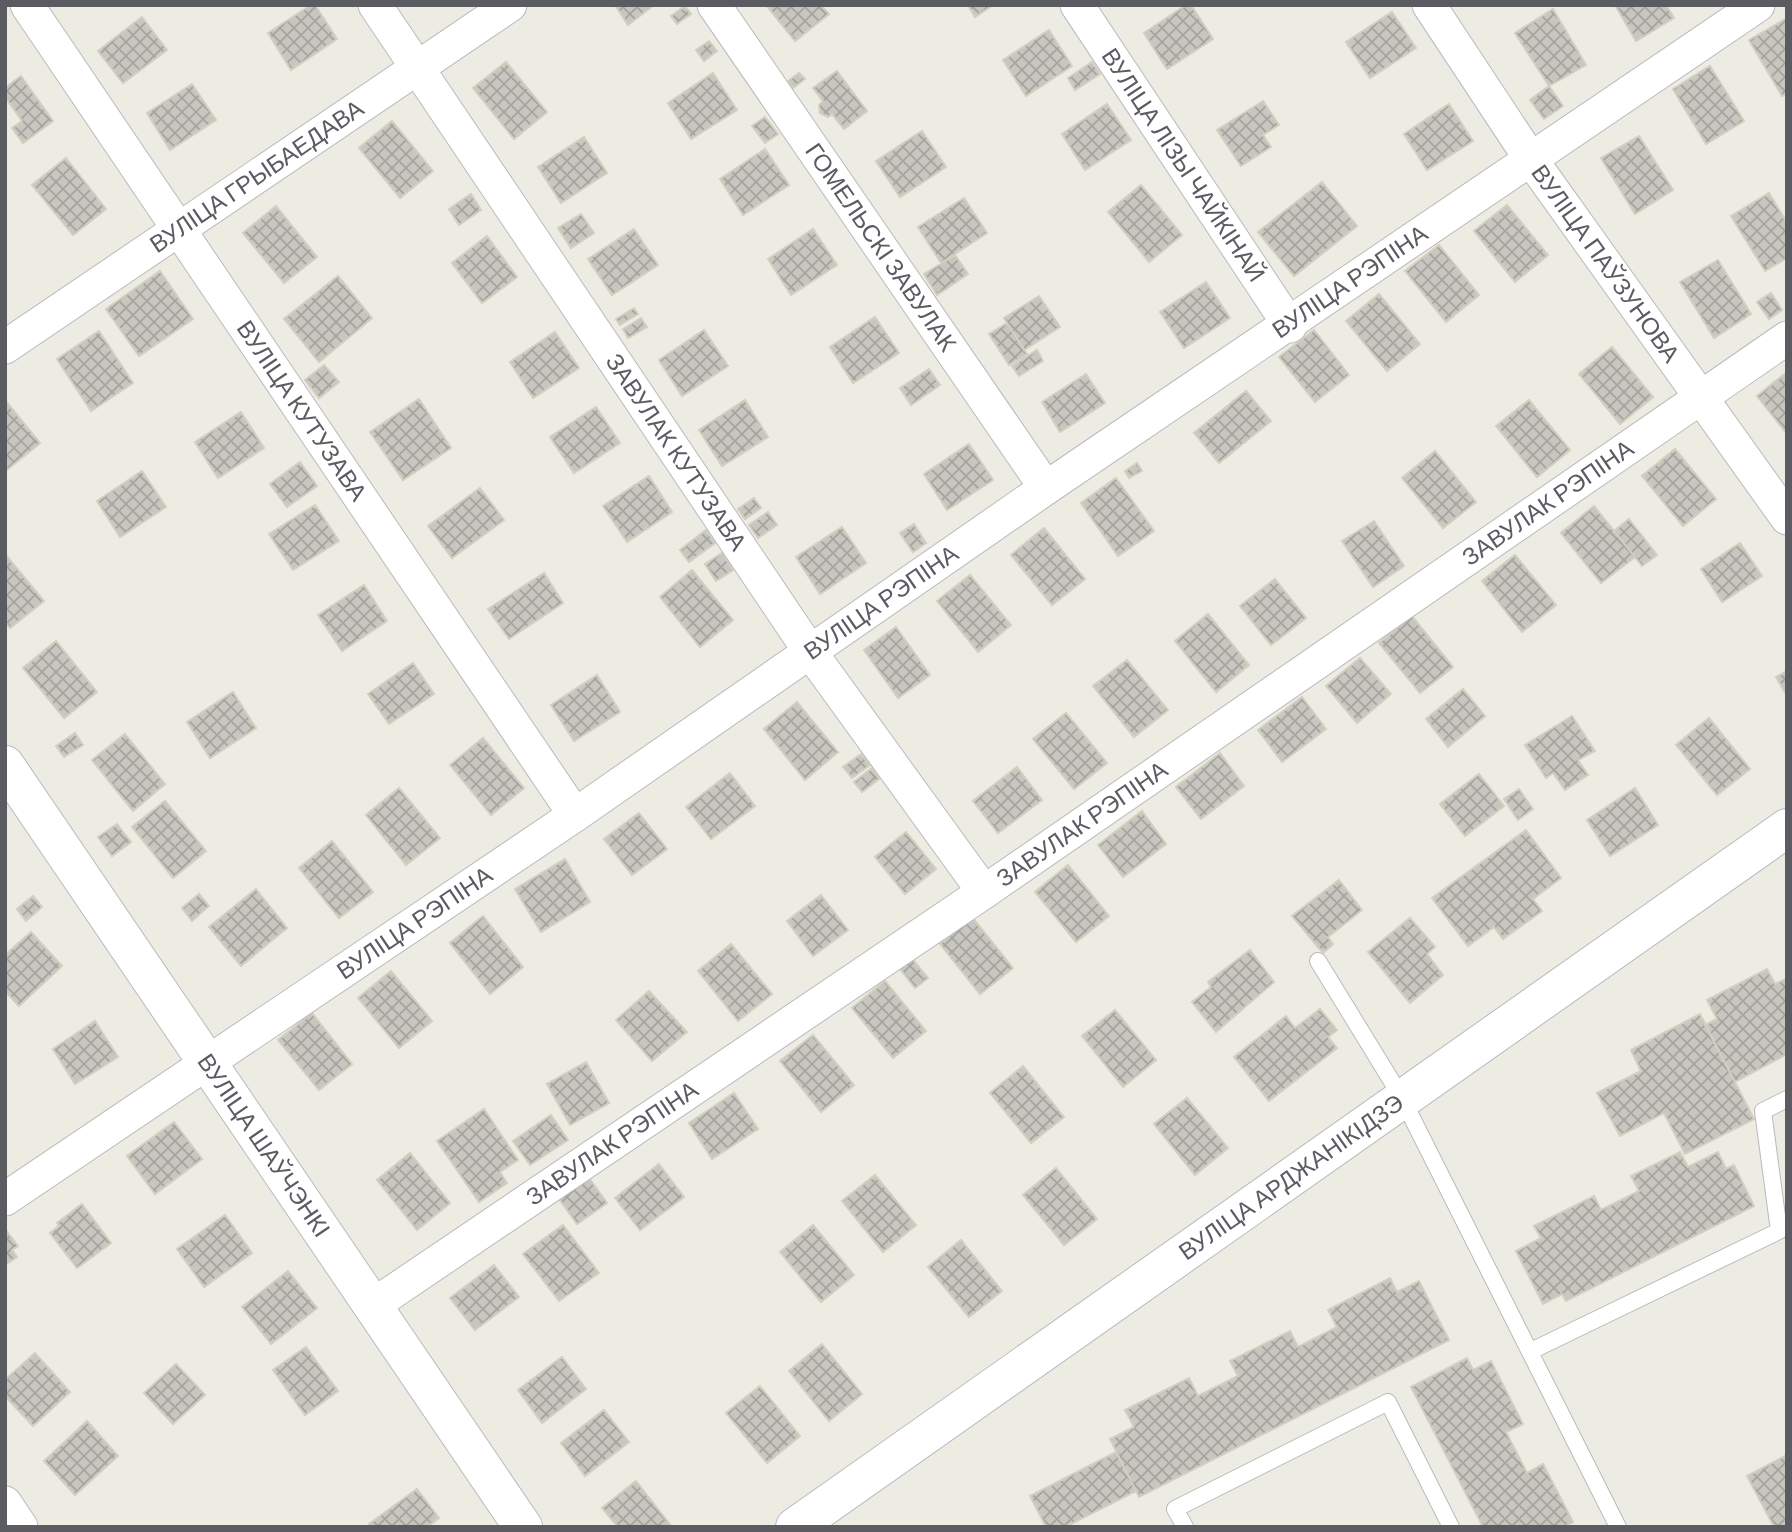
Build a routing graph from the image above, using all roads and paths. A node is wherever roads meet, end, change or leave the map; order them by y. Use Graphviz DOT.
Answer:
graph roads {
  1 [pos="27,5"];
  2 [pos="375,5"];
  3 [pos="510,5"];
  4 [pos="714,5"];
  5 [pos="1077,5"];
  6 [pos="1429,5"];
  7 [pos="1758,5"];
  8 [pos="417,68"];
  9 [pos="1532,161"];
  10 [pos="178,231"];
  11 [pos="1290,326"];
  12 [pos="1787,338"];
  13 [pos="5,347"];
  14 [pos="1699,398"];
  15 [pos="1046,488"];
  16 [pos="1787,519"];
  17 [pos="811,653"];
  18 [pos="5,765"];
  19 [pos="575,815"];
  20 [pos="1787,828"];
  21 [pos="984,892"];
  22 [pos="1318,961"];
  23 [pos="208,1062"];
  24 [pos="1402,1098"];
  25 [pos="1787,1099"];
  26 [pos="5,1199"];
  27 [pos="372,1306"];
  28 [pos="1531,1352"];
  29 [pos="5,1503"];
  30 [pos="21,1527"];
  31 [pos="523,1527"];
  32 [pos="795,1527"];
  33 [pos="1185,1527"];
  34 [pos="1451,1527"];
  35 [pos="1618,1527"];
  1 -- 10 [label="street, ВУЛІЦА КУТУЗАВА"];
  2 -- 8 [label="street, ЗАВУЛАК КУТУЗАВА"];
  3 -- 8 [label="street, ВУЛІЦА ГРЫБАЕДАВА"];
  4 -- 15 [label="street, ГОМЕЛЬСКІ ЗАВУЛАК"];
  5 -- 11 [label="street, ВУЛІЦА ЛІЗЫ ЧАЙКІНАЙ"];
  6 -- 9 [label="street, ВУЛІЦА ПАЎЗУНОВА"];
  7 -- 9 [label="street, ВУЛІЦА РЭПІНА"];
  8 -- 10 [label="street, ВУЛІЦА ГРЫБАЕДАВА"];
  8 -- 17 [label="street, ЗАВУЛАК КУТУЗАВА"];
  9 -- 11 [label="street, ВУЛІЦА РЭПІНА"];
  9 -- 14 [label="street, ВУЛІЦА ПАЎЗУНОВА"];
  10 -- 13 [label="street, ВУЛІЦА ГРЫБАЕДАВА"];
  10 -- 19 [label="street, ВУЛІЦА КУТУЗАВА"];
  11 -- 15 [label="street, ВУЛІЦА РЭПІНА"];
  12 -- 14 [label="street, ЗАВУЛАК РЭПІНА"];
  14 -- 16 [label="street, ВУЛІЦА ПАЎЗУНОВА"];
  14 -- 21 [label="street, ЗАВУЛАК РЭПІНА"];
  15 -- 17 [label="street, ВУЛІЦА РЭПІНА"];
  17 -- 19 [label="street, ВУЛІЦА РЭПІНА"];
  17 -- 21 [label="street, ЗАВУЛАК КУТУЗАВА"];
  18 -- 23 [label="main road, ВУЛІЦА ШАЎЧЭНКІ"];
  19 -- 23 [label="street, ВУЛІЦА РЭПІНА"];
  20 -- 24 [label="main road, ВУЛІЦА АРДЖАНІКІДЗЭ"];
  21 -- 27 [label="street, ЗАВУЛАК РЭПІНА"];
  22 -- 24 [label="lane"];
  23 -- 26 [label="street, ВУЛІЦА РЭПІНА"];
  23 -- 27 [label="main road, ВУЛІЦА ШАЎЧЭНКІ"];
  24 -- 28 [label="lane"];
  24 -- 32 [label="main road, ВУЛІЦА АРДЖАНІКІДЗЭ"];
  25 -- 28 [label="lane"];
  27 -- 31 [label="main road, ВУЛІЦА ШАЎЧЭНКІ"];
  28 -- 35 [label="lane"];
  29 -- 30 [label="street"];
  33 -- 34 [label="lane"];
}
